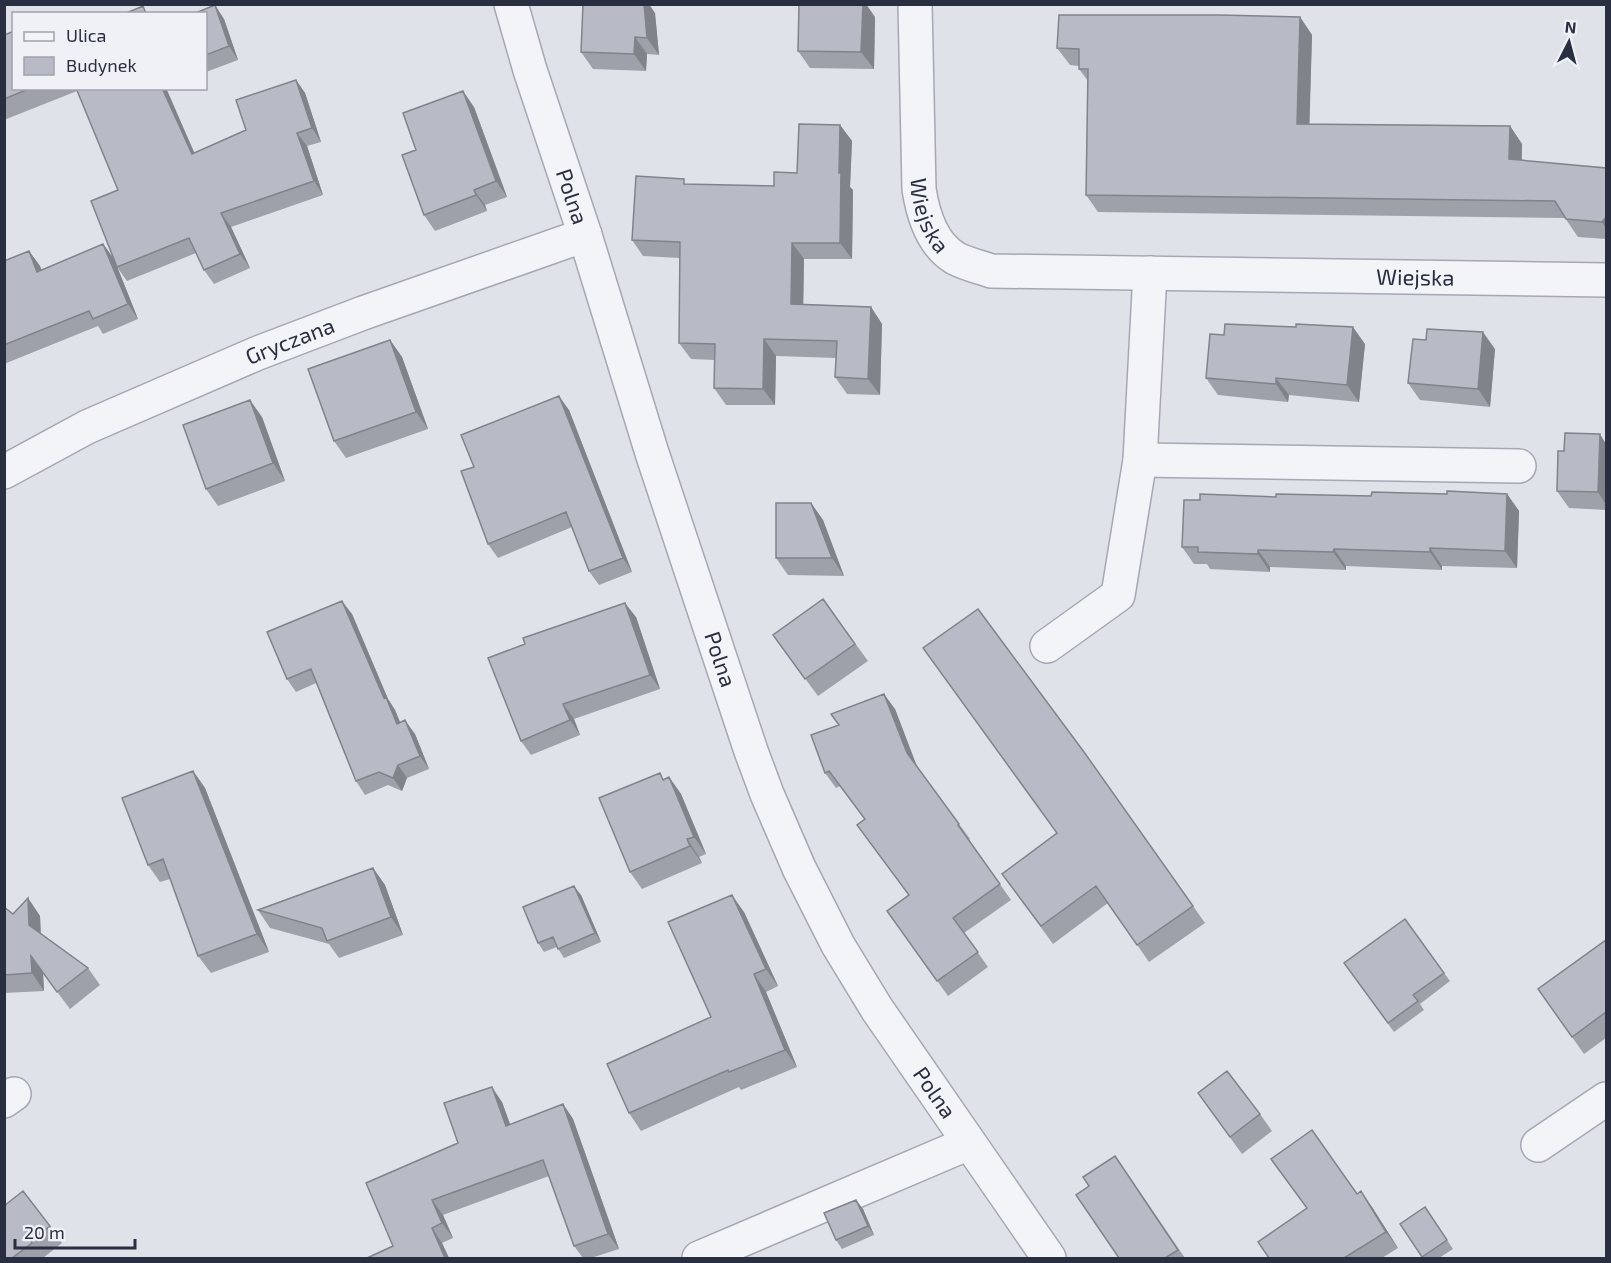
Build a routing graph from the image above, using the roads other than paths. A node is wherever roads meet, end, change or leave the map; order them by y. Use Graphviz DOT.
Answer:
graph roads {
  1 [pos="511,4"];
  2 [pos="915,4"];
  3 [pos="585,235"];
  4 [pos="1150,273"];
  5 [pos="1606,280"];
  6 [pos="1140,460"];
  7 [pos="1519,466"];
  8 [pos="4,472"];
  9 [pos="1047,646"];
  10 [pos="1606,1099"];
  11 [pos="969,1143"];
  12 [pos="1538,1145"];
  13 [pos="699,1258"];
  14 [pos="1049,1258"];
  1 -- 3 [label="street, Polna"];
  2 -- 4 [label="street, Wiejska"];
  3 -- 8 [label="street, Gryczana"];
  3 -- 11 [label="street, Polna"];
  4 -- 5 [label="street, Wiejska"];
  4 -- 6 [label="street"];
  6 -- 7 [label="street"];
  6 -- 9 [label="street"];
  10 -- 12 [label="street"];
  11 -- 13 [label="street"];
  11 -- 14 [label="street, Polna"];
}
